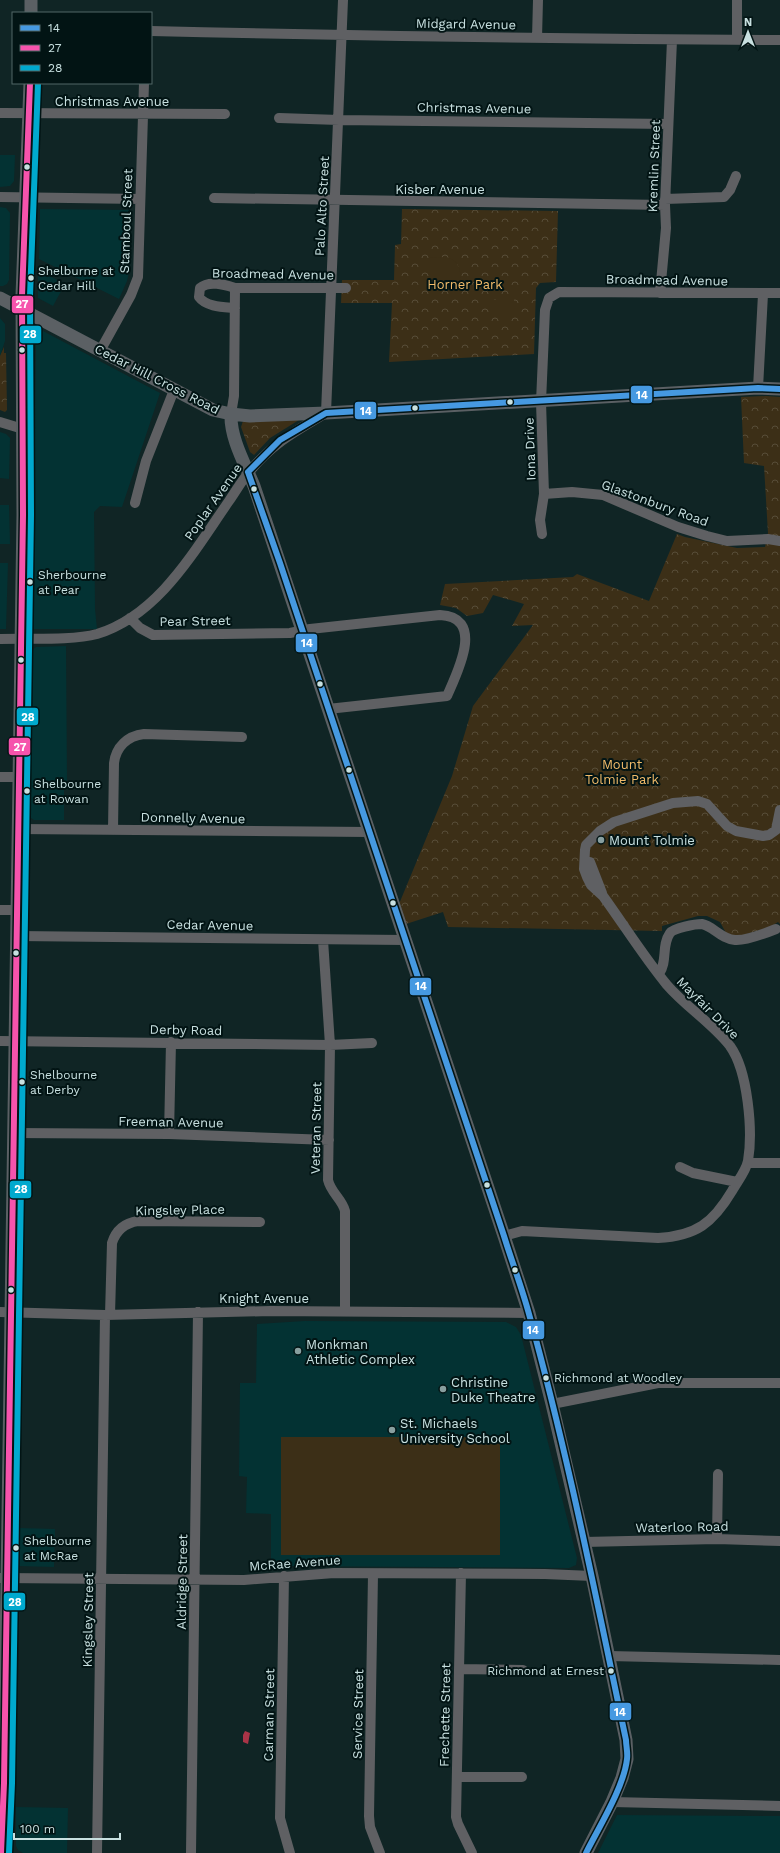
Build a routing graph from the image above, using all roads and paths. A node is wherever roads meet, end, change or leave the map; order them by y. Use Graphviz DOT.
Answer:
graph roads {
  1 [pos="31,0"];
  2 [pos="343,0"];
  3 [pos="538,0"];
  4 [pos="737,0"];
  5 [pos="31,12"];
  6 [pos="152,31"];
  7 [pos="342,36"];
  8 [pos="537,38"];
  9 [pos="672,40"];
  10 [pos="737,40"];
  11 [pos="780,40"];
  12 [pos="30,84"];
  13 [pos="144,84"];
  14 [pos="0,113"];
  15 [pos="30,114"];
  16 [pos="143,114"];
  17 [pos="225,114"];
  18 [pos="279,118"];
  19 [pos="338,120"];
  20 [pos="668,124"];
  21 [pos="736,176"];
  22 [pos="0,197"];
  23 [pos="26,198"];
  24 [pos="214,198"];
  25 [pos="140,199"];
  26 [pos="336,201"];
  27 [pos="665,202"];
  28 [pos="235,288"];
  29 [pos="331,288"];
  30 [pos="346,288"];
  31 [pos="660,293"];
  32 [pos="780,293"];
  33 [pos="553,294"];
  34 [pos="763,294"];
  35 [pos="0,298"];
  36 [pos="235,308"];
  37 [pos="22,309"];
  38 [pos="100,351"];
  39 [pos="758,388"];
  40 [pos="780,389"];
  41 [pos="174,390"];
  42 [pos="541,402"];
  43 [pos="326,413"];
  44 [pos="231,414"];
  45 [pos="0,422"];
  46 [pos="23,429"];
  47 [pos="248,472"];
  48 [pos="544,494"];
  49 [pos="136,504"];
  50 [pos="542,534"];
  51 [pos="780,542"];
  52 [pos="130,618"];
  53 [pos="303,631"];
  54 [pos="20,638"];
  55 [pos="0,639"];
  56 [pos="328,709"];
  57 [pos="242,738"];
  58 [pos="0,777"];
  59 [pos="18,777"];
  60 [pos="780,810"];
  61 [pos="18,829"];
  62 [pos="114,830"];
  63 [pos="369,832"];
  64 [pos="0,910"];
  65 [pos="16,910"];
  66 [pos="776,929"];
  67 [pos="16,936"];
  68 [pos="323,940"];
  69 [pos="405,940"];
  70 [pos="659,974"];
  71 [pos="0,1041"];
  72 [pos="14,1041"];
  73 [pos="170,1042"];
  74 [pos="372,1043"];
  75 [pos="330,1044"];
  76 [pos="13,1133"];
  77 [pos="168,1134"];
  78 [pos="329,1140"];
  79 [pos="748,1163"];
  80 [pos="780,1163"];
  81 [pos="680,1166"];
  82 [pos="737,1182"];
  83 [pos="260,1222"];
  84 [pos="504,1236"];
  85 [pos="5,1312"];
  86 [pos="198,1312"];
  87 [pos="345,1312"];
  88 [pos="529,1313"];
  89 [pos="108,1315"];
  90 [pos="780,1383"];
  91 [pos="552,1404"];
  92 [pos="718,1474"];
  93 [pos="717,1539"];
  94 [pos="780,1541"];
  95 [pos="584,1542"];
  96 [pos="461,1573"];
  97 [pos="374,1574"];
  98 [pos="284,1576"];
  99 [pos="592,1576"];
  100 [pos="4,1578"];
  101 [pos="101,1579"];
  102 [pos="195,1580"];
  103 [pos="609,1656"];
  104 [pos="780,1660"];
  105 [pos="459,1669"];
  106 [pos="523,1670"];
  107 [pos="457,1777"];
  108 [pos="522,1777"];
  109 [pos="612,1802"];
  110 [pos="780,1806"];
  111 [pos="1,1853"];
  112 [pos="96,1853"];
  113 [pos="191,1853"];
  114 [pos="290,1853"];
  115 [pos="380,1853"];
  116 [pos="472,1853"];
  117 [pos="586,1853"];
  1 -- 5 [label="main road"];
  2 -- 7 [label="street, Palo Alto Street"];
  3 -- 8 [label="street"];
  4 -- 10 [label="street"];
  6 -- 7 [label="street, Midgard Avenue"];
  7 -- 8 [label="street, Midgard Avenue"];
  7 -- 19 [label="street, Palo Alto Street"];
  8 -- 9 [label="street, Midgard Avenue"];
  9 -- 10 [label="street, Midgard Avenue"];
  9 -- 20 [label="street, Kremlin Street"];
  10 -- 11 [label="street, Midgard Avenue"];
  12 -- 15 [label="main road"];
  13 -- 16 [label="street, Stamboul Street"];
  14 -- 15 [label="street, Christmas Avenue"];
  15 -- 16 [label="street, Christmas Avenue"];
  15 -- 23 [label="main road"];
  16 -- 17 [label="street, Christmas Avenue"];
  16 -- 25 [label="street, Stamboul Street"];
  18 -- 19 [label="street, Christmas Avenue"];
  19 -- 20 [label="street, Christmas Avenue"];
  19 -- 26 [label="street, Palo Alto Street"];
  20 -- 27 [label="street, Kremlin Street"];
  21 -- 27 [label="street, Kisber Avenue"];
  22 -- 23 [label="street"];
  23 -- 25 [label="street"];
  23 -- 37 [label="main road"];
  24 -- 26 [label="street, Kisber Avenue"];
  25 -- 38 [label="street, Stamboul Street"];
  26 -- 27 [label="street, Kisber Avenue"];
  26 -- 29 [label="street, Palo Alto Street"];
  27 -- 31 [label="street, Kremlin Street"];
  28 -- 29 [label="street, Broadmead Avenue"];
  28 -- 36 [label="street"];
  28 -- 36 [label="street, Broadmead Avenue"];
  29 -- 30 [label="street, Broadmead Avenue"];
  29 -- 43 [label="street, Palo Alto Street"];
  31 -- 33 [label="street, Broadmead Avenue"];
  31 -- 34 [label="street, Broadmead Avenue"];
  32 -- 34 [label="street, Broadmead Avenue"];
  33 -- 42 [label="street, Iona Drive"];
  34 -- 39 [label="street"];
  35 -- 37 [label="main road, Cedar Hill Cross Road"];
  36 -- 44 [label="street"];
  37 -- 38 [label="main road, Cedar Hill Cross Road"];
  37 -- 46 [label="main road"];
  38 -- 41 [label="main road, Cedar Hill Cross Road"];
  39 -- 40 [label="main road, Cedar Hill Cross Road"];
  39 -- 42 [label="main road, Cedar Hill Cross Road"];
  41 -- 44 [label="main road, Cedar Hill Cross Road"];
  41 -- 49 [label="street"];
  42 -- 43 [label="main road, Cedar Hill Cross Road"];
  42 -- 48 [label="street, Iona Drive"];
  43 -- 44 [label="main road, Cedar Hill Cross Road"];
  43 -- 47 [label="street, Poplar Avenue"];
  44 -- 47 [label="main road"];
  45 -- 46 [label="street"];
  46 -- 54 [label="main road"];
  47 -- 52 [label="street, Poplar Avenue"];
  47 -- 53 [label="main road"];
  48 -- 50 [label="street, Iona Drive"];
  48 -- 51 [label="street, Glastonbury Road"];
  52 -- 53 [label="street, Pear Street"];
  52 -- 54 [label="street"];
  53 -- 56 [label="main road"];
  53 -- 56 [label="street, Pear Street"];
  54 -- 55 [label="street"];
  54 -- 59 [label="main road"];
  56 -- 63 [label="main road"];
  57 -- 62 [label="street"];
  58 -- 59 [label="street"];
  59 -- 61 [label="main road"];
  60 -- 70 [label="street, Mayfair Drive"];
  61 -- 62 [label="street, Donnelly Avenue"];
  61 -- 65 [label="main road"];
  62 -- 63 [label="street, Donnelly Avenue"];
  63 -- 69 [label="main road"];
  64 -- 65 [label="street"];
  65 -- 67 [label="main road"];
  66 -- 70 [label="street"];
  67 -- 68 [label="street, Cedar Avenue"];
  67 -- 72 [label="main road"];
  68 -- 69 [label="street, Cedar Avenue"];
  68 -- 75 [label="street, Veteran Street"];
  69 -- 84 [label="main road"];
  70 -- 79 [label="street, Mayfair Drive"];
  71 -- 72 [label="street, Derby Road"];
  72 -- 73 [label="street, Derby Road"];
  72 -- 76 [label="main road"];
  73 -- 75 [label="street, Derby Road"];
  73 -- 77 [label="street"];
  74 -- 75 [label="street, Derby Road"];
  75 -- 78 [label="street, Veteran Street"];
  76 -- 77 [label="street, Freeman Avenue"];
  76 -- 85 [label="main road"];
  77 -- 78 [label="street, Freeman Avenue"];
  78 -- 87 [label="street, Veteran Street"];
  79 -- 80 [label="street"];
  79 -- 82 [label="street"];
  81 -- 82 [label="street"];
  82 -- 84 [label="street"];
  83 -- 89 [label="street, Kingsley Place"];
  84 -- 88 [label="main road"];
  85 -- 89 [label="street, Knight Avenue"];
  85 -- 100 [label="main road"];
  86 -- 87 [label="street, Knight Avenue"];
  86 -- 89 [label="street, Knight Avenue"];
  86 -- 102 [label="street, Aldridge Street"];
  87 -- 88 [label="street, Knight Avenue"];
  88 -- 91 [label="main road"];
  89 -- 101 [label="street, Kingsley Street"];
  90 -- 91 [label="street"];
  91 -- 95 [label="main road"];
  92 -- 93 [label="street"];
  93 -- 94 [label="street, Waterloo Road"];
  93 -- 95 [label="street, Waterloo Road"];
  95 -- 99 [label="main road"];
  96 -- 97 [label="street, McRae Avenue"];
  96 -- 99 [label="street, McRae Avenue"];
  96 -- 105 [label="street, Frechette Street"];
  97 -- 98 [label="street, McRae Avenue"];
  97 -- 115 [label="street, Service Street"];
  98 -- 102 [label="street, McRae Avenue"];
  98 -- 114 [label="street, Carman Street"];
  99 -- 103 [label="main road"];
  100 -- 101 [label="street, McRae Avenue"];
  100 -- 111 [label="main road"];
  101 -- 102 [label="street, McRae Avenue"];
  101 -- 112 [label="street, Kingsley Street"];
  102 -- 113 [label="street, Aldridge Street"];
  103 -- 104 [label="street"];
  103 -- 109 [label="main road"];
  105 -- 106 [label="street"];
  105 -- 107 [label="street, Frechette Street"];
  107 -- 108 [label="street"];
  107 -- 116 [label="street, Frechette Street"];
  109 -- 110 [label="street"];
  109 -- 117 [label="main road"];
}
